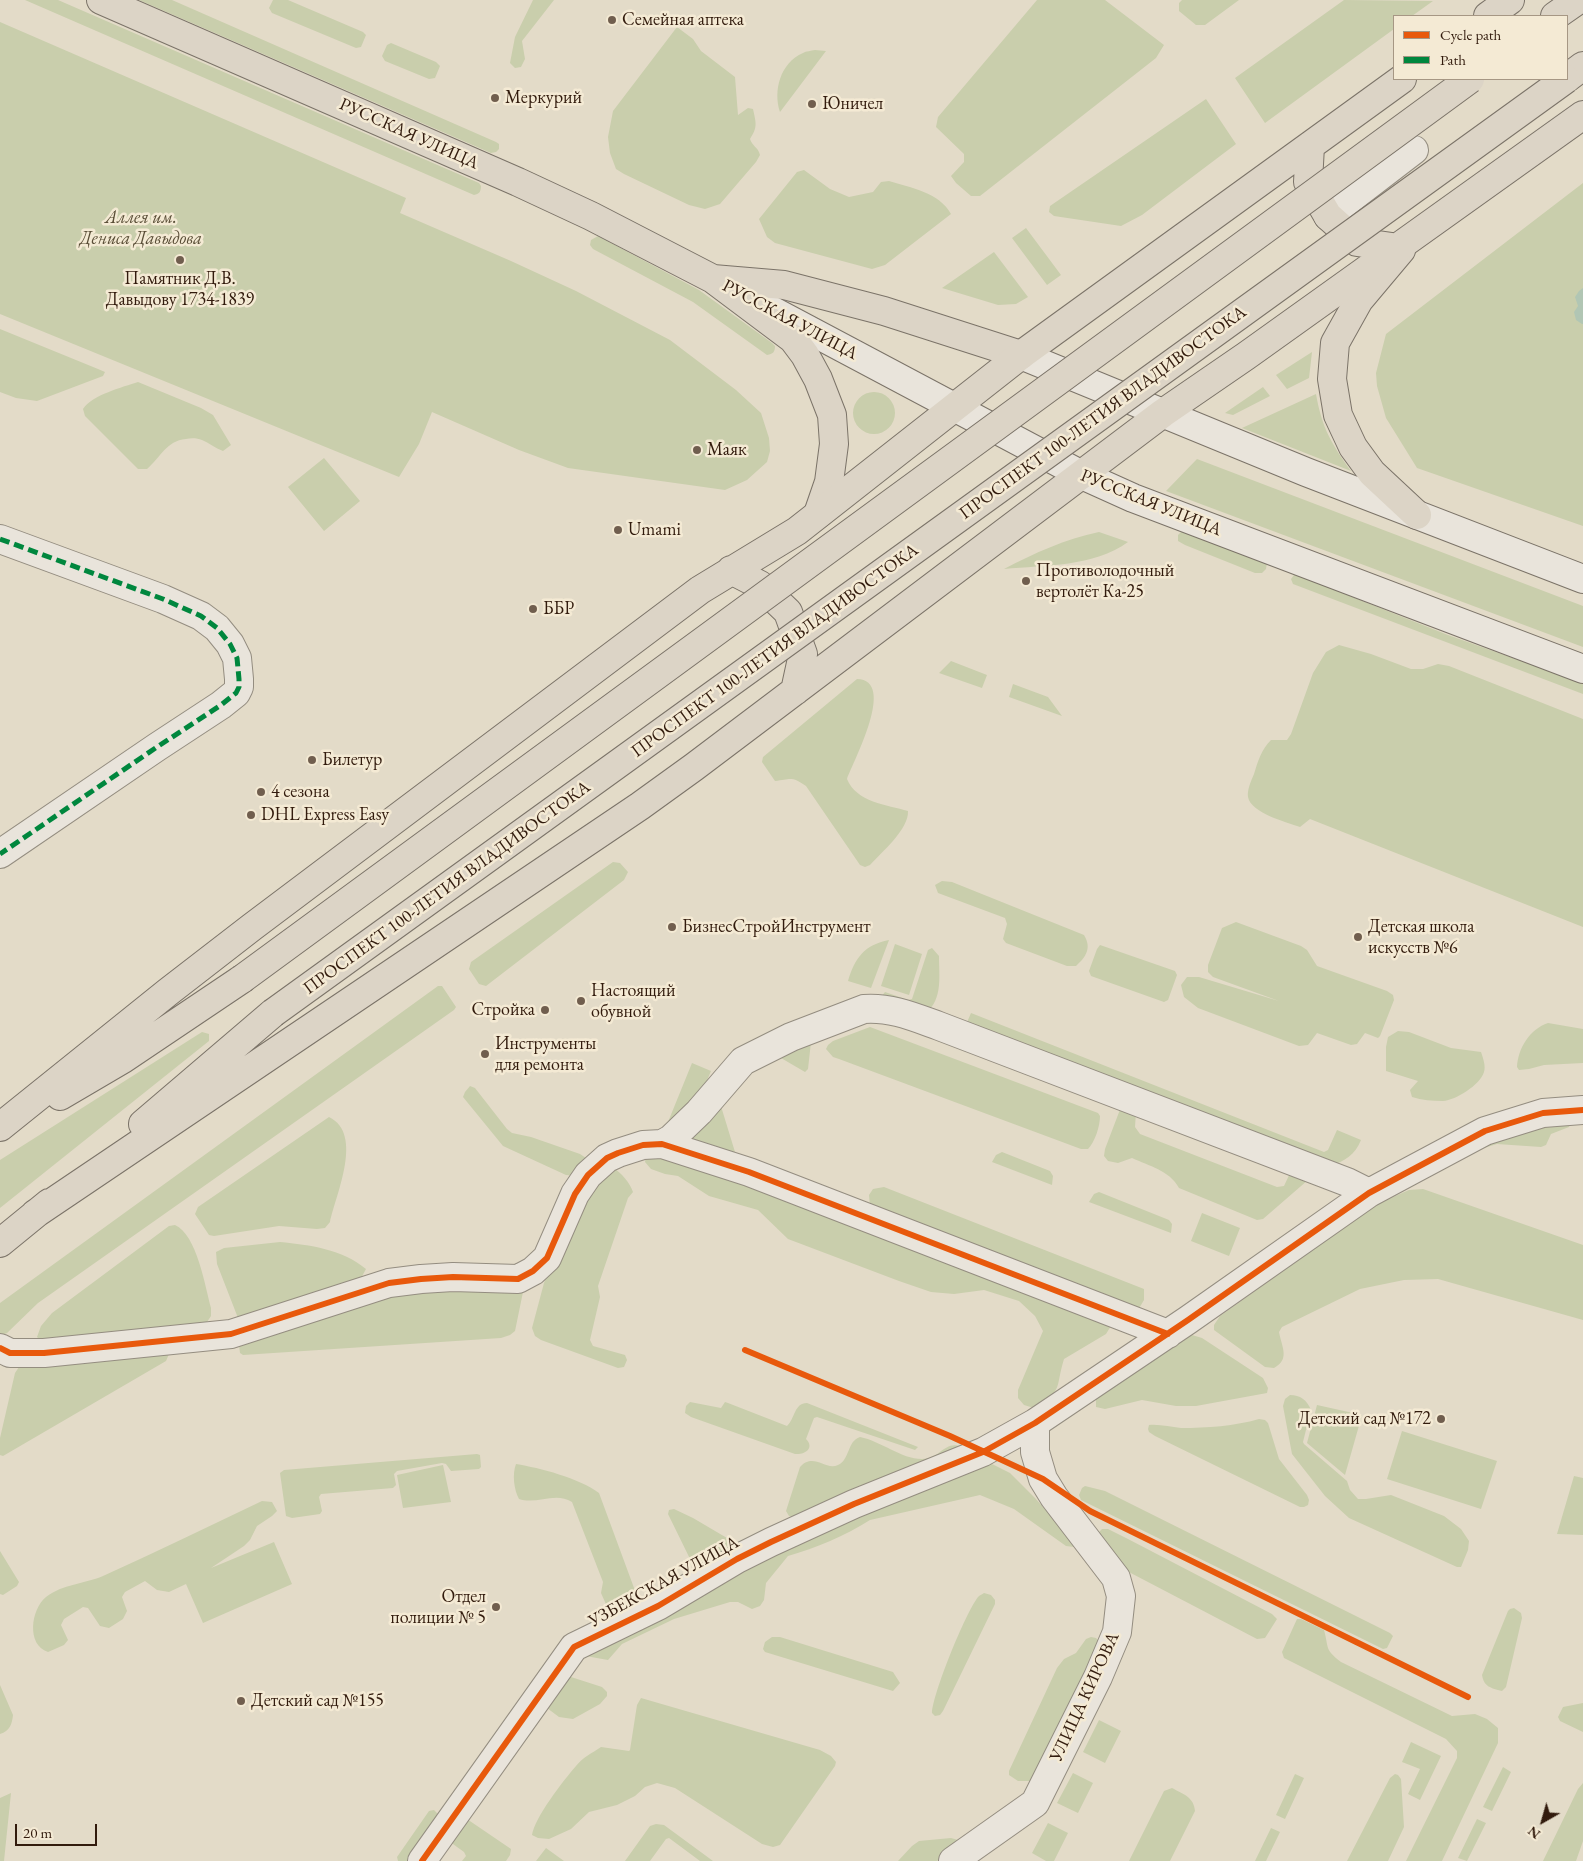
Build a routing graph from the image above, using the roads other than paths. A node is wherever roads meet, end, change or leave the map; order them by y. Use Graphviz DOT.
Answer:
graph roads {
  1 [pos="101,0"];
  2 [pos="1510,0"];
  3 [pos="1578,0"];
  4 [pos="1489,15"];
  5 [pos="1557,15"];
  6 [pos="1583,66"];
  7 [pos="1568,77"];
  8 [pos="1401,80"];
  9 [pos="1469,80"];
  10 [pos="1563,80"];
  11 [pos="1583,115"];
  12 [pos="1310,146"];
  13 [pos="1414,150"];
  14 [pos="1328,216"];
  15 [pos="1405,244"];
  16 [pos="713,279"];
  17 [pos="1021,355"];
  18 [pos="954,407"];
  19 [pos="1163,413"];
  20 [pos="1082,475"];
  21 [pos="818,514"];
  22 [pos="1417,515"];
  23 [pos="0,539"];
  24 [pos="731,570"];
  25 [pos="1583,579"];
  26 [pos="1583,669"];
  27 [pos="795,691"];
  28 [pos="0,854"];
  29 [pos="1583,1110"];
  30 [pos="0,1127"];
  31 [pos="0,1131"];
  32 [pos="662,1144"];
  33 [pos="1369,1193"];
  34 [pos="35,1214"];
  35 [pos="0,1243"];
  36 [pos="1168,1334"];
  37 [pos="0,1348"];
  38 [pos="1035,1423"];
  39 [pos="422,1861"];
  40 [pos="953,1861"];
  1 -- 16 [label="main road, РУССКАЯ УЛИЦА"];
  2 -- 4 [label="main road"];
  3 -- 5 [label="main road"];
  6 -- 7 [label="main road, ПРОСПЕКТ 100-ЛЕТИЯ ВЛАДИВОСТОКА"];
  8 -- 12 [label="main road"];
  9 -- 31 [label="main road, bridge"];
  10 -- 34 [label="main road, ПРОСПЕКТ 100-ЛЕТИЯ ВЛАДИВОСТОКА, bridge"];
  11 -- 15 [label="main road"];
  12 -- 14 [label="main road"];
  12 -- 17 [label="main road"];
  13 -- 14 [label="street"];
  14 -- 15 [label="main road"];
  15 -- 19 [label="main road"];
  15 -- 22 [label="main road"];
  16 -- 17 [label="main road, РУССКАЯ УЛИЦА"];
  16 -- 18 [label="street, РУССКАЯ УЛИЦА"];
  16 -- 21 [label="main road"];
  17 -- 18 [label="main road"];
  17 -- 19 [label="street, РУССКАЯ УЛИЦА"];
  18 -- 20 [label="street, РУССКАЯ УЛИЦА"];
  18 -- 21 [label="main road"];
  19 -- 20 [label="main road"];
  19 -- 22 [label="street, РУССКАЯ УЛИЦА"];
  20 -- 26 [label="street, РУССКАЯ УЛИЦА"];
  20 -- 27 [label="main road"];
  21 -- 24 [label="main road"];
  22 -- 25 [label="street, РУССКАЯ УЛИЦА"];
  23 -- 28 [label="street"];
  24 -- 27 [label="main road"];
  24 -- 30 [label="main road"];
  27 -- 34 [label="main road"];
  29 -- 33 [label="street, УЗБЕКСКАЯ УЛИЦА"];
  32 -- 33 [label="street"];
  32 -- 36 [label="street"];
  32 -- 37 [label="street"];
  33 -- 36 [label="street, УЗБЕКСКАЯ УЛИЦА"];
  34 -- 35 [label="main road, ПРОСПЕКТ 100-ЛЕТИЯ ВЛАДИВОСТОКА"];
  36 -- 38 [label="street, УЗБЕКСКАЯ УЛИЦА"];
  38 -- 39 [label="street, УЗБЕКСКАЯ УЛИЦА"];
  38 -- 40 [label="street, УЛИЦА КИРОВА"];
}
